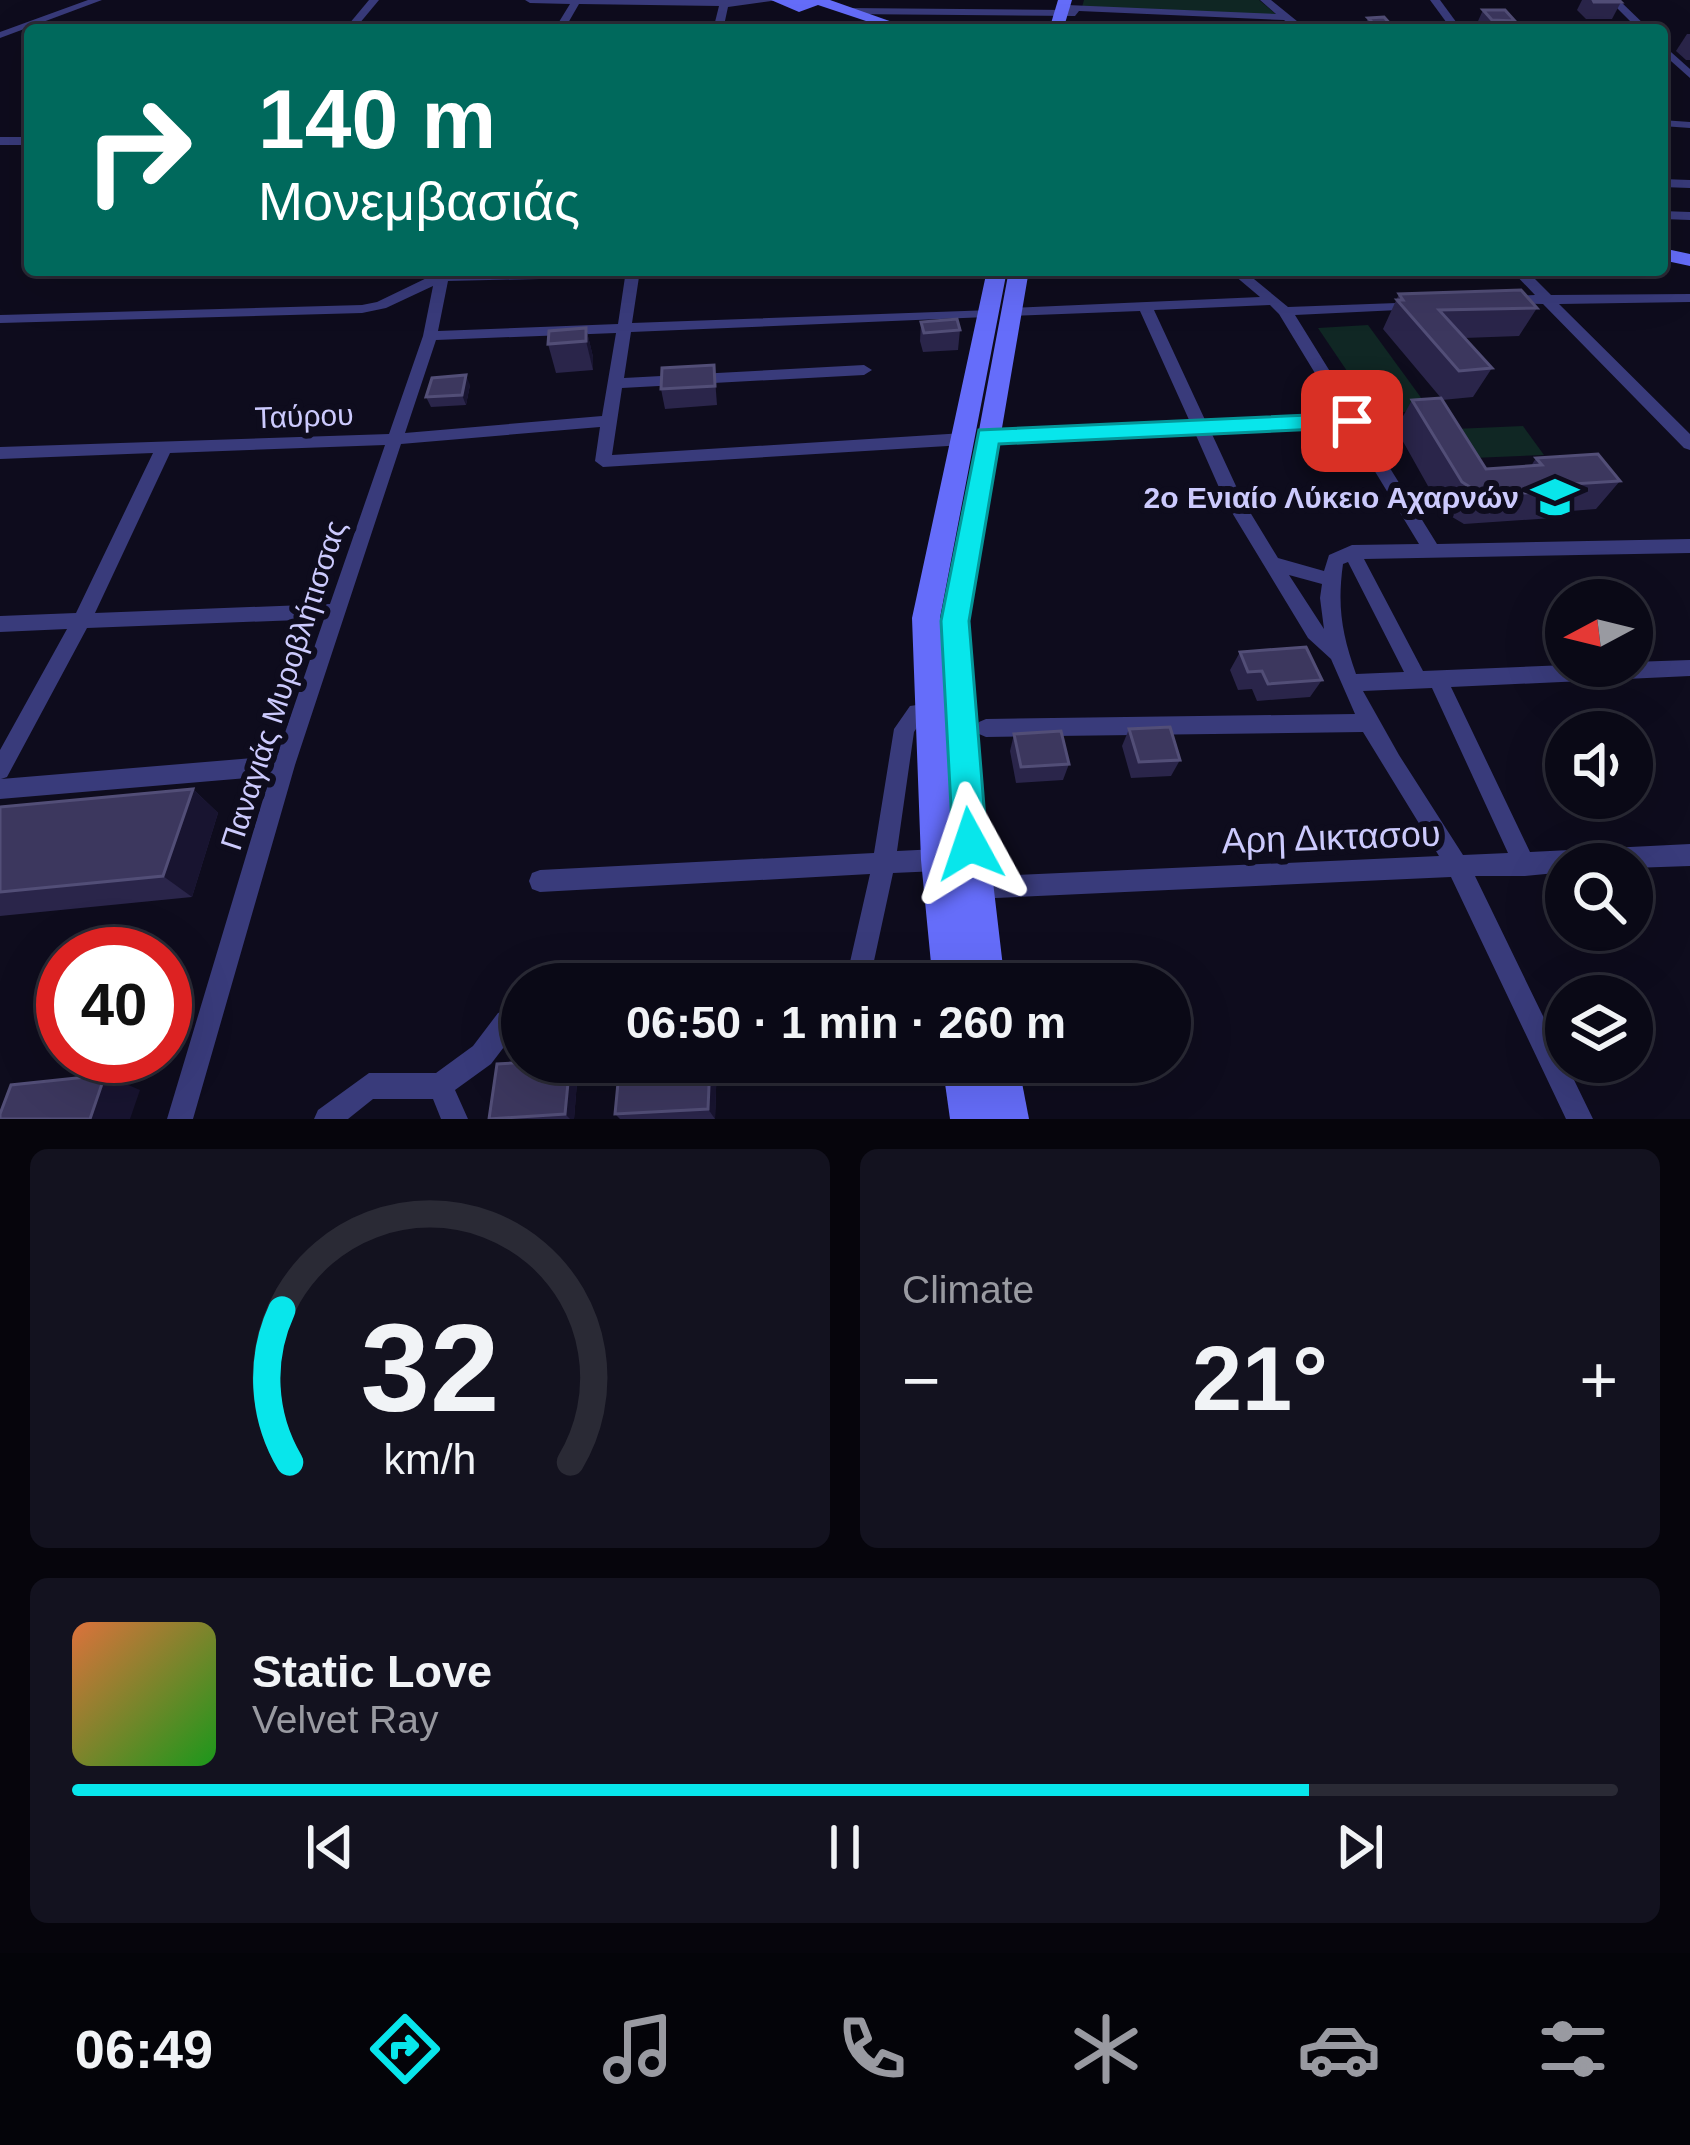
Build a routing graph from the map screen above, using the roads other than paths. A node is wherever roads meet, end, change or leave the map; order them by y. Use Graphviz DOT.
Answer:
graph roads {
  1 [pos="97,0"];
  2 [pos="374,0"];
  3 [pos="530,0"];
  4 [pos="1265,0"];
  5 [pos="1614,0"];
  6 [pos="571,1"];
  7 [pos="698,2"];
  8 [pos="780,2"];
  9 [pos="815,2"];
  10 [pos="724,4"];
  11 [pos="1069,7"];
  12 [pos="848,11"];
  13 [pos="1287,17"];
  14 [pos="30,24"];
  15 [pos="354,24"];
  16 [pos="719,24"];
  17 [pos="868,24"];
  18 [pos="889,24"];
  19 [pos="1296,24"];
  20 [pos="1639,24"];
  21 [pos="435,276"];
  22 [pos="441,276"];
  23 [pos="632,276"];
  24 [pos="997,276"];
  25 [pos="1016,276"];
  26 [pos="1242,276"];
  27 [pos="1524,276"];
  28 [pos="1546,298"];
  29 [pos="1690,298"];
  30 [pos="1499,301"];
  31 [pos="1428,304"];
  32 [pos="1280,306"];
  33 [pos="1145,307"];
  34 [pos="999,312"];
  35 [pos="0,319"];
  36 [pos="624,326"];
  37 [pos="430,336"];
  38 [pos="864,370"];
  39 [pos="615,383"];
  40 [pos="609,421"];
  41 [pos="1352,421"];
  42 [pos="1202,428"];
  43 [pos="976,437"];
  44 [pos="397,439"];
  45 [pos="1690,444"];
  46 [pos="164,448"];
  47 [pos="0,454"];
  48 [pos="1690,546"];
  49 [pos="1432,551"];
  50 [pos="1352,552"];
  51 [pos="1274,563"];
  52 [pos="1328,579"];
  53 [pos="338,611"];
  54 [pos="81,622"];
  55 [pos="0,623"];
  56 [pos="1339,654"];
  57 [pos="1690,668"];
  58 [pos="1427,679"];
  59 [pos="1350,682"];
  60 [pos="958,716"];
  61 [pos="1366,723"];
  62 [pos="284,765"];
  63 [pos="0,770"];
  64 [pos="0,789"];
  65 [pos="1690,855"];
  66 [pos="938,860"];
  67 [pos="884,862"];
  68 [pos="1525,866"];
  69 [pos="1458,868"];
  70 [pos="540,881"];
  71 [pos="974,888"];
  72 [pos="862,963"];
  73 [pos="949,963"];
  74 [pos="984,963"];
  75 [pos="501,1029"];
  76 [pos="964,1083"];
  77 [pos="1003,1083"];
  78 [pos="440,1086"];
  79 [pos="180,1119"];
  80 [pos="326,1119"];
  81 [pos="455,1119"];
  82 [pos="970,1119"];
  83 [pos="1010,1119"];
  84 [pos="1580,1119"];
  1 -- 14 [label="street"];
  2 -- 15 [label="street"];
  3 -- 6 [label="street"];
  4 -- 13 [label="street"];
  5 -- 20 [label="street"];
  6 -- 7 [label="street"];
  7 -- 10 [label="street"];
  8 -- 9 [label="street"];
  8 -- 10 [label="street"];
  9 -- 12 [label="street"];
  9 -- 17 [label="street"];
  10 -- 16 [label="street"];
  11 -- 12 [label="street"];
  11 -- 13 [label="street"];
  12 -- 18 [label="street"];
  13 -- 19 [label="street"];
  21 -- 35 [label="street"];
  22 -- 37 [label="street, Παναγιάς Μυροβλήτισσας"];
  23 -- 36 [label="street"];
  24 -- 34 [label="street"];
  25 -- 34 [label="street"];
  26 -- 32 [label="street"];
  27 -- 28 [label="street"];
  28 -- 29 [label="street"];
  28 -- 30 [label="street"];
  28 -- 45 [label="street"];
  31 -- 32 [label="street"];
  32 -- 33 [label="street"];
  32 -- 41 [label="street"];
  33 -- 34 [label="street"];
  33 -- 42 [label="street"];
  34 -- 36 [label="street"];
  34 -- 43 [label="street"];
  36 -- 37 [label="street"];
  36 -- 39 [label="street"];
  37 -- 44 [label="street, Παναγιάς Μυροβλήτισσας"];
  38 -- 39 [label="street"];
  39 -- 40 [label="street"];
  40 -- 43 [label="street"];
  40 -- 44 [label="street, Ταύρου"];
  41 -- 42 [label="street"];
  41 -- 49 [label="street"];
  42 -- 43 [label="street"];
  42 -- 51 [label="street"];
  43 -- 60 [label="street"];
  44 -- 46 [label="street, Ταύρου"];
  44 -- 53 [label="street, Παναγιάς Μυροβλήτισσας"];
  46 -- 47 [label="street, Ταύρου"];
  46 -- 54 [label="street"];
  48 -- 49 [label="street"];
  49 -- 50 [label="street"];
  50 -- 52 [label="street"];
  50 -- 58 [label="street"];
  51 -- 52 [label="street"];
  51 -- 56 [label="street"];
  52 -- 56 [label="street"];
  53 -- 54 [label="street"];
  53 -- 62 [label="street, Παναγιάς Μυροβλήτισσας"];
  54 -- 55 [label="street"];
  54 -- 63 [label="street"];
  56 -- 59 [label="street"];
  57 -- 58 [label="street"];
  58 -- 59 [label="street"];
  58 -- 68 [label="street"];
  59 -- 61 [label="street"];
  60 -- 61 [label="street"];
  60 -- 66 [label="street"];
  60 -- 67 [label="street"];
  60 -- 71 [label="street"];
  61 -- 69 [label="street"];
  62 -- 64 [label="street"];
  62 -- 79 [label="street, Παναγιάς Μυροβλήτισσας"];
  65 -- 68 [label="street, Αρη Δικτασου"];
  66 -- 67 [label="street"];
  66 -- 73 [label="street"];
  67 -- 70 [label="street"];
  67 -- 72 [label="street"];
  68 -- 69 [label="street, Αρη Δικτασου"];
  69 -- 71 [label="street, Αρη Δικτασου"];
  69 -- 84 [label="street"];
  71 -- 74 [label="street"];
  75 -- 78 [label="street"];
  76 -- 82 [label="street"];
  77 -- 83 [label="street"];
  78 -- 80 [label="street"];
  78 -- 81 [label="street"];
}
